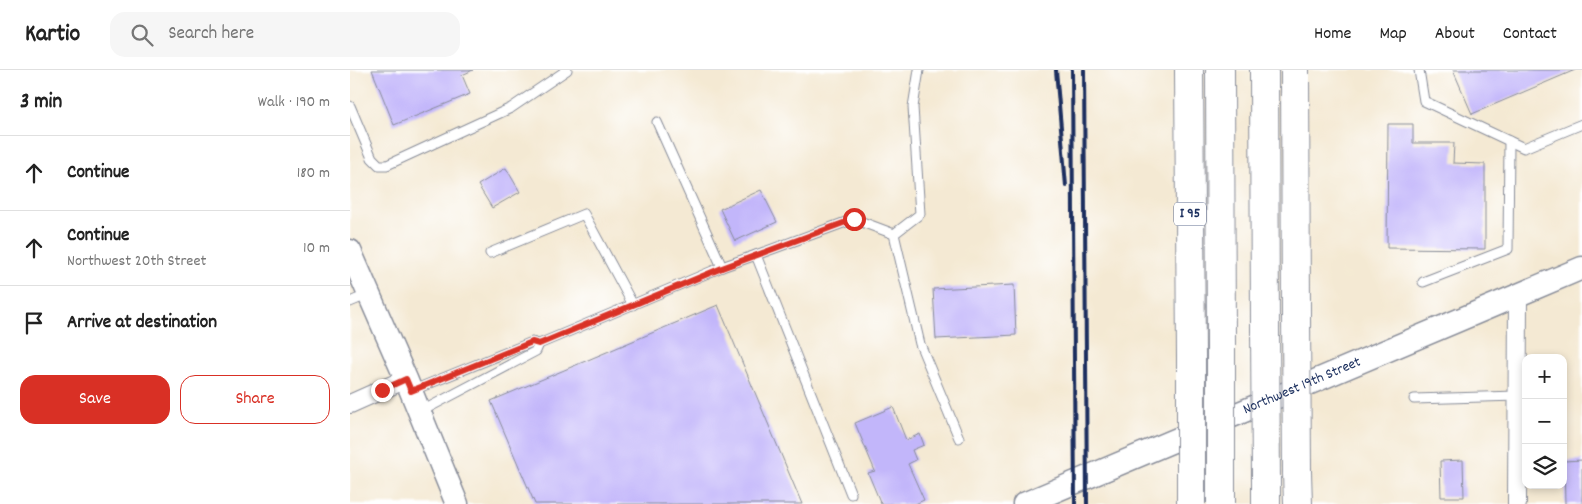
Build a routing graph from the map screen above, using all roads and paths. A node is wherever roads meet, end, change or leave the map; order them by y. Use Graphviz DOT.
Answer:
graph roads {
  1 [pos="567,70"];
  2 [pos="919,70"];
  3 [pos="1189,70"];
  4 [pos="1220,70"];
  5 [pos="1264,70"];
  6 [pos="1295,70"];
  7 [pos="1419,70"];
  8 [pos="350,106"];
  9 [pos="657,122"];
  10 [pos="1582,124"];
  11 [pos="1509,141"];
  12 [pos="894,234"];
  13 [pos="350,251"];
  14 [pos="490,253"];
  15 [pos="756,254"];
  16 [pos="722,268"];
  17 [pos="1582,268"];
  18 [pos="1423,282"];
  19 [pos="1518,296"];
  20 [pos="359,298"];
  21 [pos="633,305"];
  22 [pos="539,344"];
  23 [pos="409,385"];
  24 [pos="1518,396"];
  25 [pos="1414,399"];
  26 [pos="350,404"];
  27 [pos="419,412"];
  28 [pos="960,438"];
  29 [pos="851,494"];
  30 [pos="1266,494"];
  31 [pos="457,504"];
  32 [pos="1024,504"];
  33 [pos="1191,504"];
  34 [pos="1221,504"];
  35 [pos="1298,504"];
  36 [pos="1517,504"];
  1 -- 8 [label="lane"];
  2 -- 12 [label="lane"];
  3 -- 33 [label="highway, I 95, bridge"];
  4 -- 34 [label="highway, bridge"];
  5 -- 30 [label="highway, bridge"];
  6 -- 35 [label="highway, bridge"];
  7 -- 11 [label="lane"];
  9 -- 16 [label="lane"];
  10 -- 11 [label="lane"];
  11 -- 18 [label="lane"];
  12 -- 15 [label="lane"];
  12 -- 28 [label="lane"];
  13 -- 20 [label="street"];
  14 -- 21 [label="lane"];
  15 -- 16 [label="lane"];
  15 -- 29 [label="lane"];
  16 -- 21 [label="lane"];
  17 -- 19 [label="street, Northwest 19th Street"];
  19 -- 24 [label="street"];
  19 -- 32 [label="street, Northwest 19th Street"];
  20 -- 23 [label="street"];
  21 -- 22 [label="lane"];
  22 -- 23 [label="lane"];
  22 -- 27 [label="lane"];
  23 -- 26 [label="street"];
  23 -- 27 [label="street"];
  24 -- 25 [label="lane"];
  24 -- 36 [label="street"];
  27 -- 31 [label="street"];
}
